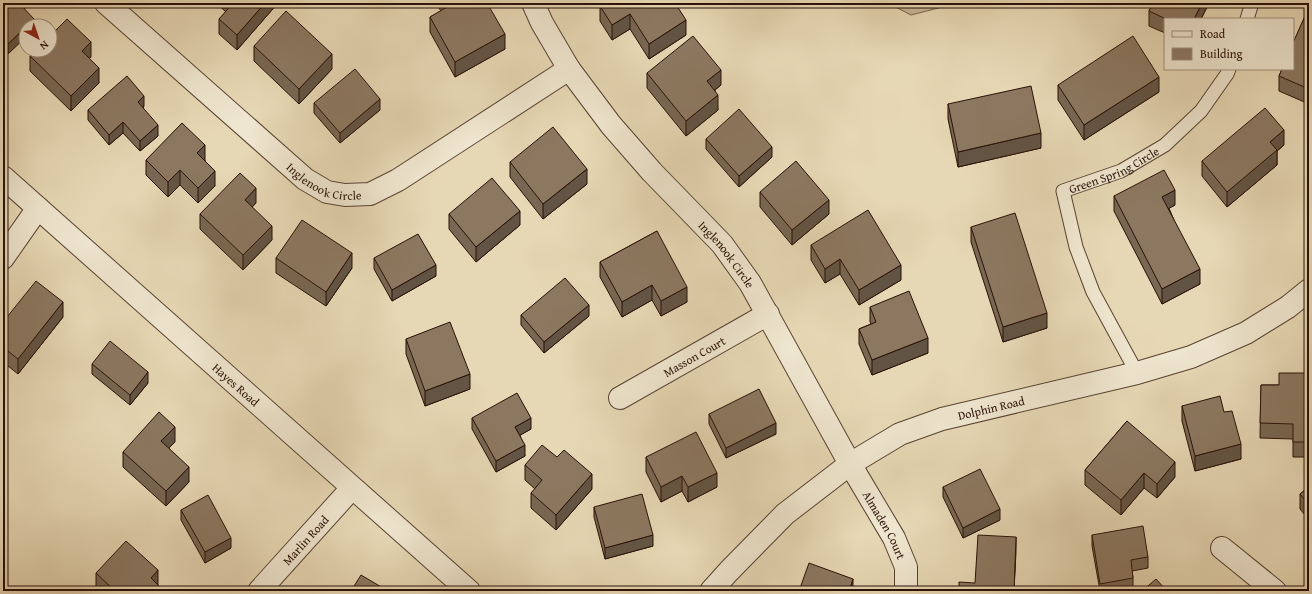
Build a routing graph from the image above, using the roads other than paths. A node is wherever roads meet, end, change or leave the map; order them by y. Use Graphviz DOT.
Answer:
graph roads {
  1 [pos="106,3"];
  2 [pos="532,3"];
  3 [pos="1252,3"];
  4 [pos="1247,18"];
  5 [pos="569,69"];
  6 [pos="1229,70"];
  7 [pos="3,177"];
  8 [pos="38,208"];
  9 [pos="3,258"];
  10 [pos="1309,290"];
  11 [pos="768,314"];
  12 [pos="1137,373"];
  13 [pos="620,398"];
  14 [pos="850,464"];
  15 [pos="352,488"];
  16 [pos="1222,548"];
  17 [pos="259,591"];
  18 [pos="469,591"];
  19 [pos="711,591"];
  20 [pos="906,591"];
  21 [pos="1275,591"];
  1 -- 5 [label="street, Inglenook Circle"];
  2 -- 5 [label="street, Inglenook Circle"];
  3 -- 4 [label="lane"];
  5 -- 11 [label="street, Inglenook Circle"];
  6 -- 12 [label="lane, Green Spring Circle"];
  7 -- 8 [label="street, Hayes Road"];
  8 -- 9 [label="street"];
  8 -- 15 [label="street, Hayes Road"];
  10 -- 12 [label="street, Dolphin Road"];
  11 -- 13 [label="street, Masson Court"];
  11 -- 14 [label="street, Inglenook Circle"];
  12 -- 14 [label="street, Dolphin Road"];
  14 -- 19 [label="street, Dolphin Road"];
  14 -- 20 [label="street, Almaden Court"];
  15 -- 17 [label="street, Marlin Road"];
  15 -- 18 [label="street, Hayes Road"];
  16 -- 21 [label="street"];
}
